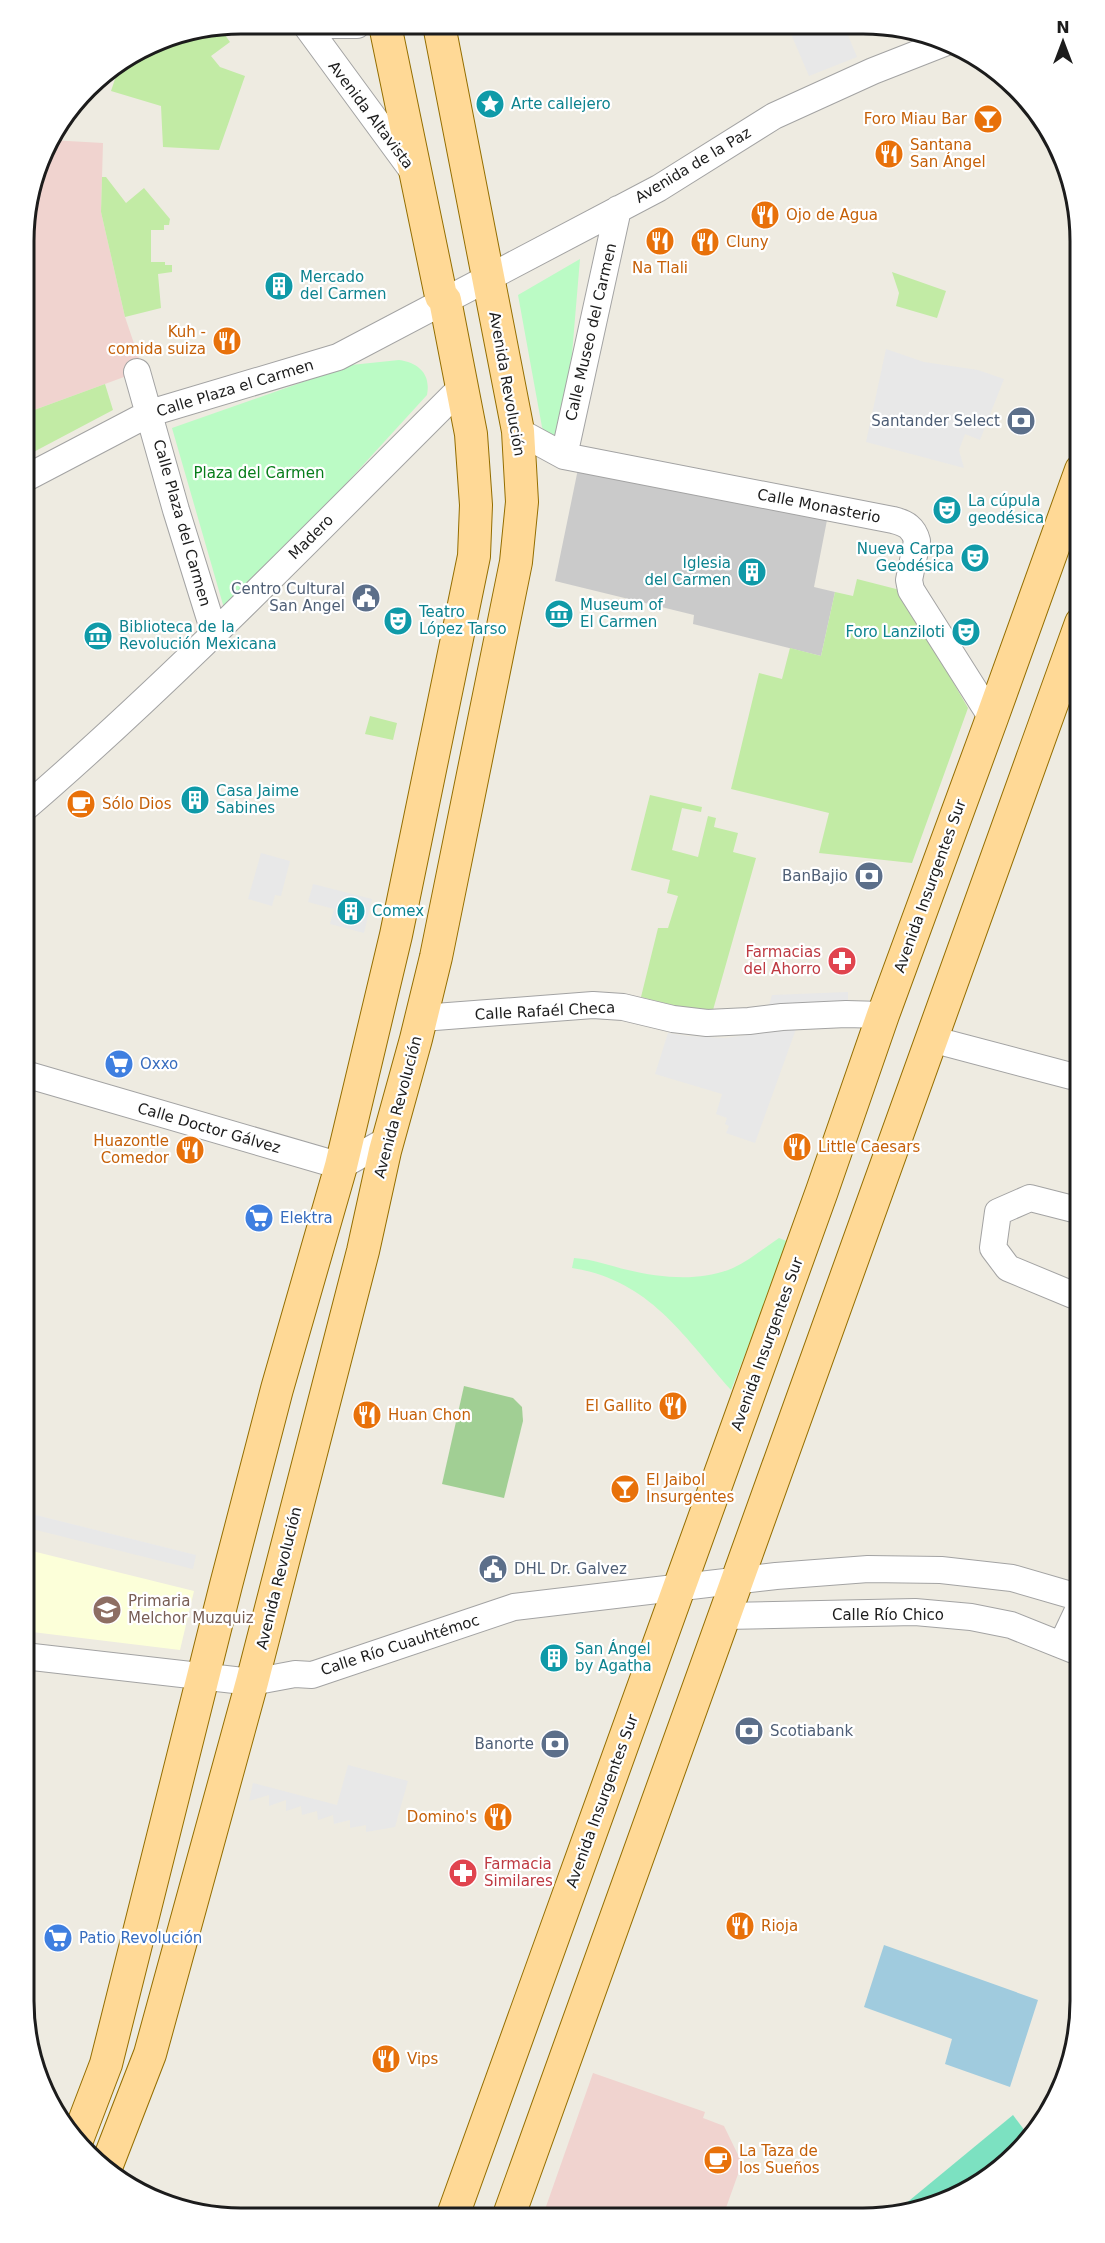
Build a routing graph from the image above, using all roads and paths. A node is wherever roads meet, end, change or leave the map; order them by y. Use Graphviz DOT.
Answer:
graph roads {
  1 [pos="312,34"];
  2 [pos="387,34"];
  3 [pos="440,34"];
  4 [pos="934,47"];
  5 [pos="417,176"];
  6 [pos="618,209"];
  7 [pos="488,277"];
  8 [pos="446,300"];
  9 [pos="137,372"];
  10 [pos="462,387"];
  11 [pos="150,413"];
  12 [pos="518,431"];
  13 [pos="564,456"];
  14 [pos="35,473"];
  15 [pos="1070,501"];
  16 [pos="214,632"];
  17 [pos="1070,654"];
  18 [pos="992,718"];
  19 [pos="35,799"];
  20 [pos="883,1015"];
  21 [pos="422,1018"];
  22 [pos="931,1039"];
  23 [pos="1070,1076"];
  24 [pos="35,1077"];
  25 [pos="389,1139"];
  26 [pos="341,1166"];
  27 [pos="1070,1208"];
  28 [pos="1070,1294"];
  29 [pos="739,1580"];
  30 [pos="680,1586"];
  31 [pos="1070,1599"];
  32 [pos="725,1616"];
  33 [pos="1069,1645"];
  34 [pos="34,1657"];
  35 [pos="204,1677"];
  36 [pos="252,1682"];
  37 [pos="80,2131"];
  38 [pos="109,2160"];
  39 [pos="456,2208"];
  40 [pos="512,2208"];
  1 -- 5 [label="street, Avenida Altavista"];
  2 -- 5 [label="main road"];
  3 -- 7 [label="main road, Avenida Revolución"];
  4 -- 6 [label="street, Avenida de la Paz"];
  5 -- 8 [label="main road"];
  6 -- 7 [label="street, Avenida de la Paz"];
  6 -- 13 [label="street, Calle Museo del Carmen"];
  7 -- 8 [label="street, Avenida de la Paz"];
  7 -- 12 [label="main road, Avenida Revolución"];
  8 -- 10 [label="main road"];
  8 -- 11 [label="street, Calle Plaza el Carmen"];
  9 -- 11 [label="street, Calle Plaza del Carmen"];
  10 -- 16 [label="street, Madero"];
  10 -- 26 [label="main road"];
  11 -- 14 [label="street, Calle Plaza el Carmen"];
  11 -- 16 [label="street, Calle Plaza del Carmen"];
  12 -- 13 [label="street, Calle Monasterio"];
  12 -- 21 [label="main road, Avenida Revolución"];
  13 -- 18 [label="street, Calle Monasterio"];
  15 -- 18 [label="main road, Avenida Insurgentes Sur"];
  16 -- 19 [label="street, Madero"];
  17 -- 22 [label="main road"];
  18 -- 20 [label="main road, Avenida Insurgentes Sur"];
  20 -- 21 [label="street, Calle Rafaél Checa"];
  20 -- 30 [label="main road, Avenida Insurgentes Sur"];
  21 -- 25 [label="main road, Avenida Revolución"];
  22 -- 23 [label="street"];
  22 -- 29 [label="main road"];
  24 -- 26 [label="street, Calle Doctor Gálvez"];
  25 -- 26 [label="street"];
  25 -- 36 [label="main road, Avenida Revolución"];
  26 -- 35 [label="main road"];
  27 -- 28 [label="street"];
  29 -- 30 [label="street, Calle Río Cuauhtémoc"];
  29 -- 31 [label="street"];
  29 -- 32 [label="main road"];
  30 -- 36 [label="street, Calle Río Cuauhtémoc"];
  30 -- 39 [label="main road, Avenida Insurgentes Sur"];
  32 -- 33 [label="street, Calle Río Chico"];
  32 -- 40 [label="main road"];
  34 -- 35 [label="street, Calle Río Cuauhtémoc"];
  35 -- 36 [label="street, Calle Río Cuauhtémoc"];
  35 -- 37 [label="main road"];
  36 -- 38 [label="main road, Avenida Revolución"];
}
